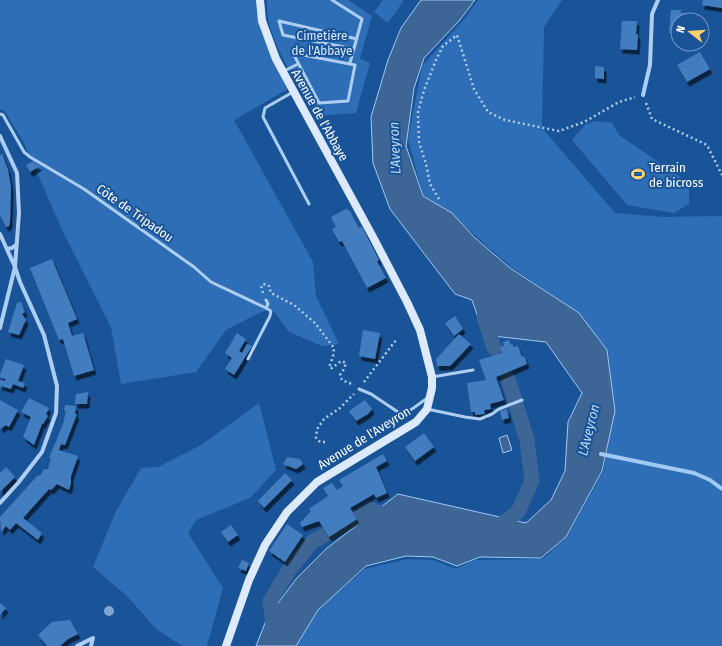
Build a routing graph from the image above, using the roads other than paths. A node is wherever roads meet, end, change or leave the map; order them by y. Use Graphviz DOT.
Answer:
graph roads {
  1 [pos="260,0"];
  2 [pos="332,0"];
  3 [pos="658,0"];
  4 [pos="357,39"];
  5 [pos="354,49"];
  6 [pos="298,64"];
  7 [pos="350,64"];
  8 [pos="283,72"];
  9 [pos="294,92"];
  10 [pos="644,95"];
  11 [pos="0,114"];
  12 [pos="0,136"];
  13 [pos="309,204"];
  14 [pos="0,234"];
  15 [pos="373,237"];
  16 [pos="17,244"];
  17 [pos="7,249"];
  18 [pos="16,267"];
  19 [pos="266,300"];
  20 [pos="266,308"];
  21 [pos="0,328"];
  22 [pos="248,359"];
  23 [pos="473,370"];
  24 [pos="432,377"];
  25 [pos="359,389"];
  26 [pos="430,397"];
  27 [pos="522,400"];
  28 [pos="427,409"];
  29 [pos="0,503"];
  30 [pos="77,646"];
  31 [pos="91,646"];
  32 [pos="226,646"];
  1 -- 8 [label="street, Avenue de l'Abbaye"];
  2 -- 4 [label="lane"];
  3 -- 10 [label="street"];
  4 -- 5 [label="lane"];
  4 -- 5 [label="lane"];
  5 -- 7 [label="lane"];
  6 -- 7 [label="lane"];
  6 -- 7 [label="lane"];
  6 -- 8 [label="lane"];
  8 -- 9 [label="street, Avenue de l'Abbaye"];
  9 -- 13 [label="lane"];
  9 -- 15 [label="street, Avenue de l'Abbaye"];
  11 -- 20 [label="lane, Côte de Tripadou"];
  12 -- 16 [label="street"];
  14 -- 17 [label="street"];
  15 -- 24 [label="street, Avenue de l'Aveyron"];
  16 -- 17 [label="street"];
  16 -- 18 [label="street"];
  17 -- 18 [label="street"];
  18 -- 21 [label="street"];
  18 -- 29 [label="street"];
  19 -- 20 [label="lane"];
  20 -- 22 [label="lane"];
  23 -- 24 [label="lane"];
  24 -- 26 [label="street, Avenue de l'Aveyron"];
  25 -- 26 [label="lane"];
  26 -- 28 [label="street, Avenue de l'Aveyron"];
  27 -- 28 [label="lane"];
  28 -- 32 [label="street, Avenue de l'Aveyron"];
  30 -- 31 [label="street"];
}
